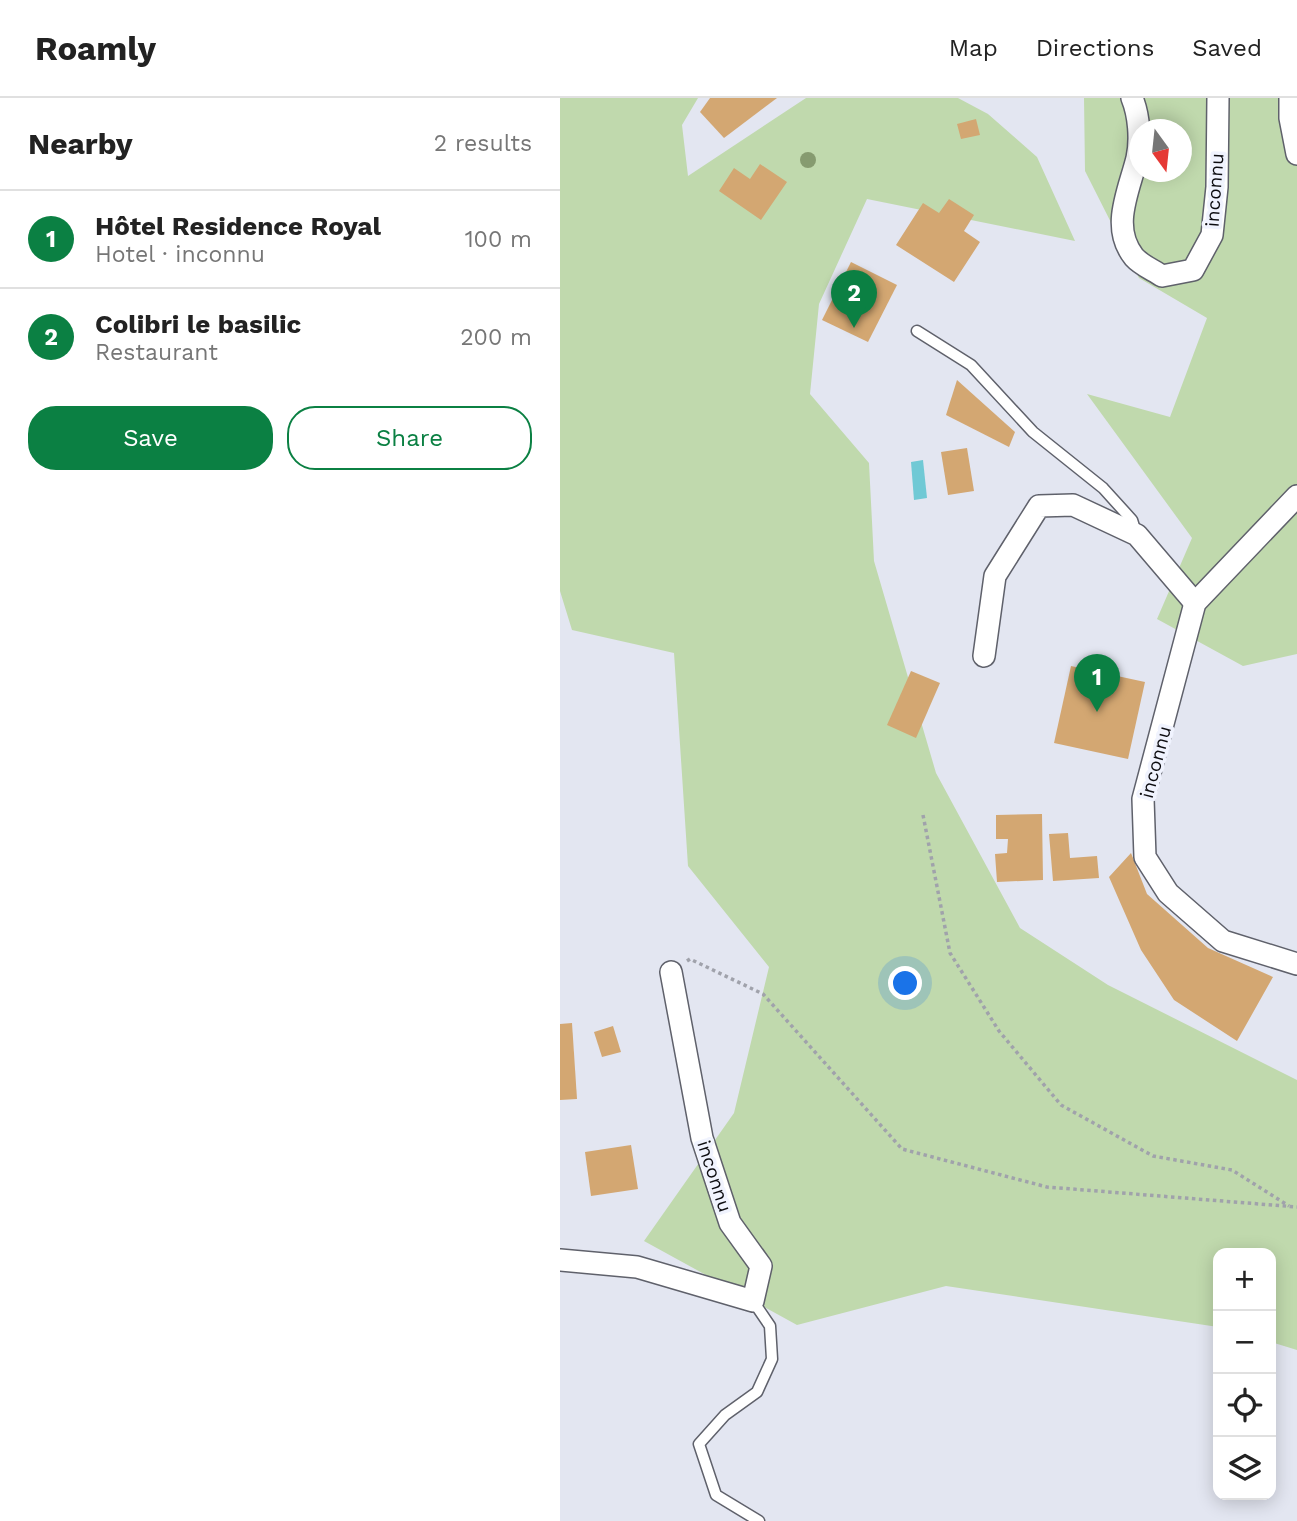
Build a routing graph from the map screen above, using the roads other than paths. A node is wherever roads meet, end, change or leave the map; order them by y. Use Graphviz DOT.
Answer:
graph roads {
  1 [pos="1218,98"];
  2 [pos="1290,98"];
  3 [pos="1135,104"];
  4 [pos="1297,153"];
  5 [pos="917,331"];
  6 [pos="1297,496"];
  7 [pos="1137,536"];
  8 [pos="1195,603"];
  9 [pos="984,656"];
  10 [pos="1297,964"];
  11 [pos="670,972"];
  12 [pos="560,1260"];
  13 [pos="753,1301"];
  14 [pos="759,1521"];
  1 -- 3 [label="street, inconnu"];
  2 -- 4 [label="street"];
  5 -- 7 [label="lane"];
  6 -- 8 [label="street, inconnu"];
  7 -- 8 [label="street"];
  7 -- 9 [label="street"];
  8 -- 10 [label="street, inconnu"];
  11 -- 13 [label="street, inconnu"];
  12 -- 13 [label="street"];
  13 -- 14 [label="lane"];
}
